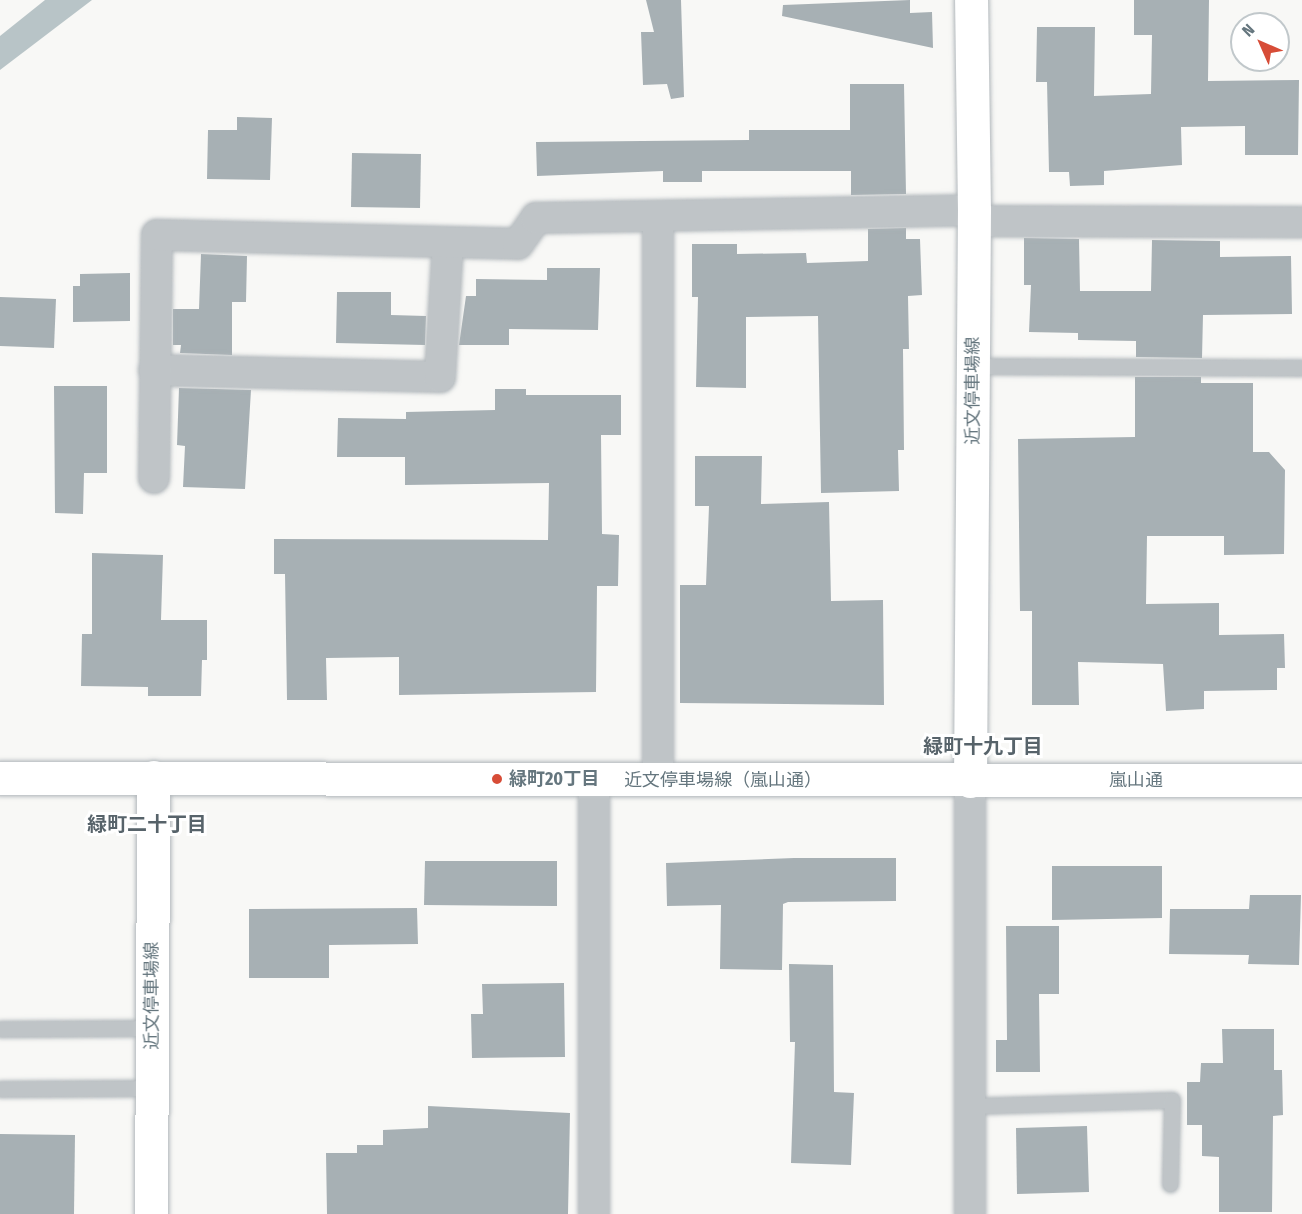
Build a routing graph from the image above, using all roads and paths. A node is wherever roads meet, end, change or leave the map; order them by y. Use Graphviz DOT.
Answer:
graph roads {
  1 [pos="971,0"];
  2 [pos="973,215"];
  3 [pos="658,217"];
  4 [pos="1302,222"];
  5 [pos="448,242"];
  6 [pos="973,366"];
  7 [pos="1302,368"];
  8 [pos="154,370"];
  9 [pos="154,478"];
  10 [pos="153,777"];
  11 [pos="0,778"];
  12 [pos="594,779"];
  13 [pos="658,779"];
  14 [pos="1302,780"];
  15 [pos="970,781"];
  16 [pos="152,1028"];
  17 [pos="0,1029"];
  18 [pos="152,1088"];
  19 [pos="0,1089"];
  20 [pos="970,1106"];
  21 [pos="1170,1184"];
  22 [pos="152,1214"];
  23 [pos="594,1214"];
  24 [pos="970,1214"];
  1 -- 2 [label="main road, 近文停車場線"];
  2 -- 3 [label="street"];
  2 -- 4 [label="street"];
  2 -- 6 [label="main road, 近文停車場線"];
  3 -- 5 [label="street"];
  3 -- 13 [label="street"];
  5 -- 8 [label="street"];
  5 -- 8 [label="street"];
  6 -- 7 [label="lane"];
  6 -- 15 [label="main road, 近文停車場線"];
  8 -- 9 [label="street"];
  10 -- 11 [label="main road, 近文停車場線（嵐山通）"];
  10 -- 12 [label="main road, 近文停車場線（嵐山通）"];
  10 -- 16 [label="main road, 近文停車場線"];
  12 -- 13 [label="main road, 近文停車場線（嵐山通）"];
  12 -- 23 [label="street"];
  13 -- 15 [label="main road, 近文停車場線（嵐山通）"];
  14 -- 15 [label="main road, 嵐山通"];
  15 -- 20 [label="street"];
  16 -- 17 [label="lane"];
  16 -- 18 [label="main road, 近文停車場線"];
  18 -- 19 [label="lane"];
  18 -- 22 [label="main road, 近文停車場線"];
  20 -- 21 [label="lane"];
  20 -- 24 [label="street"];
}
